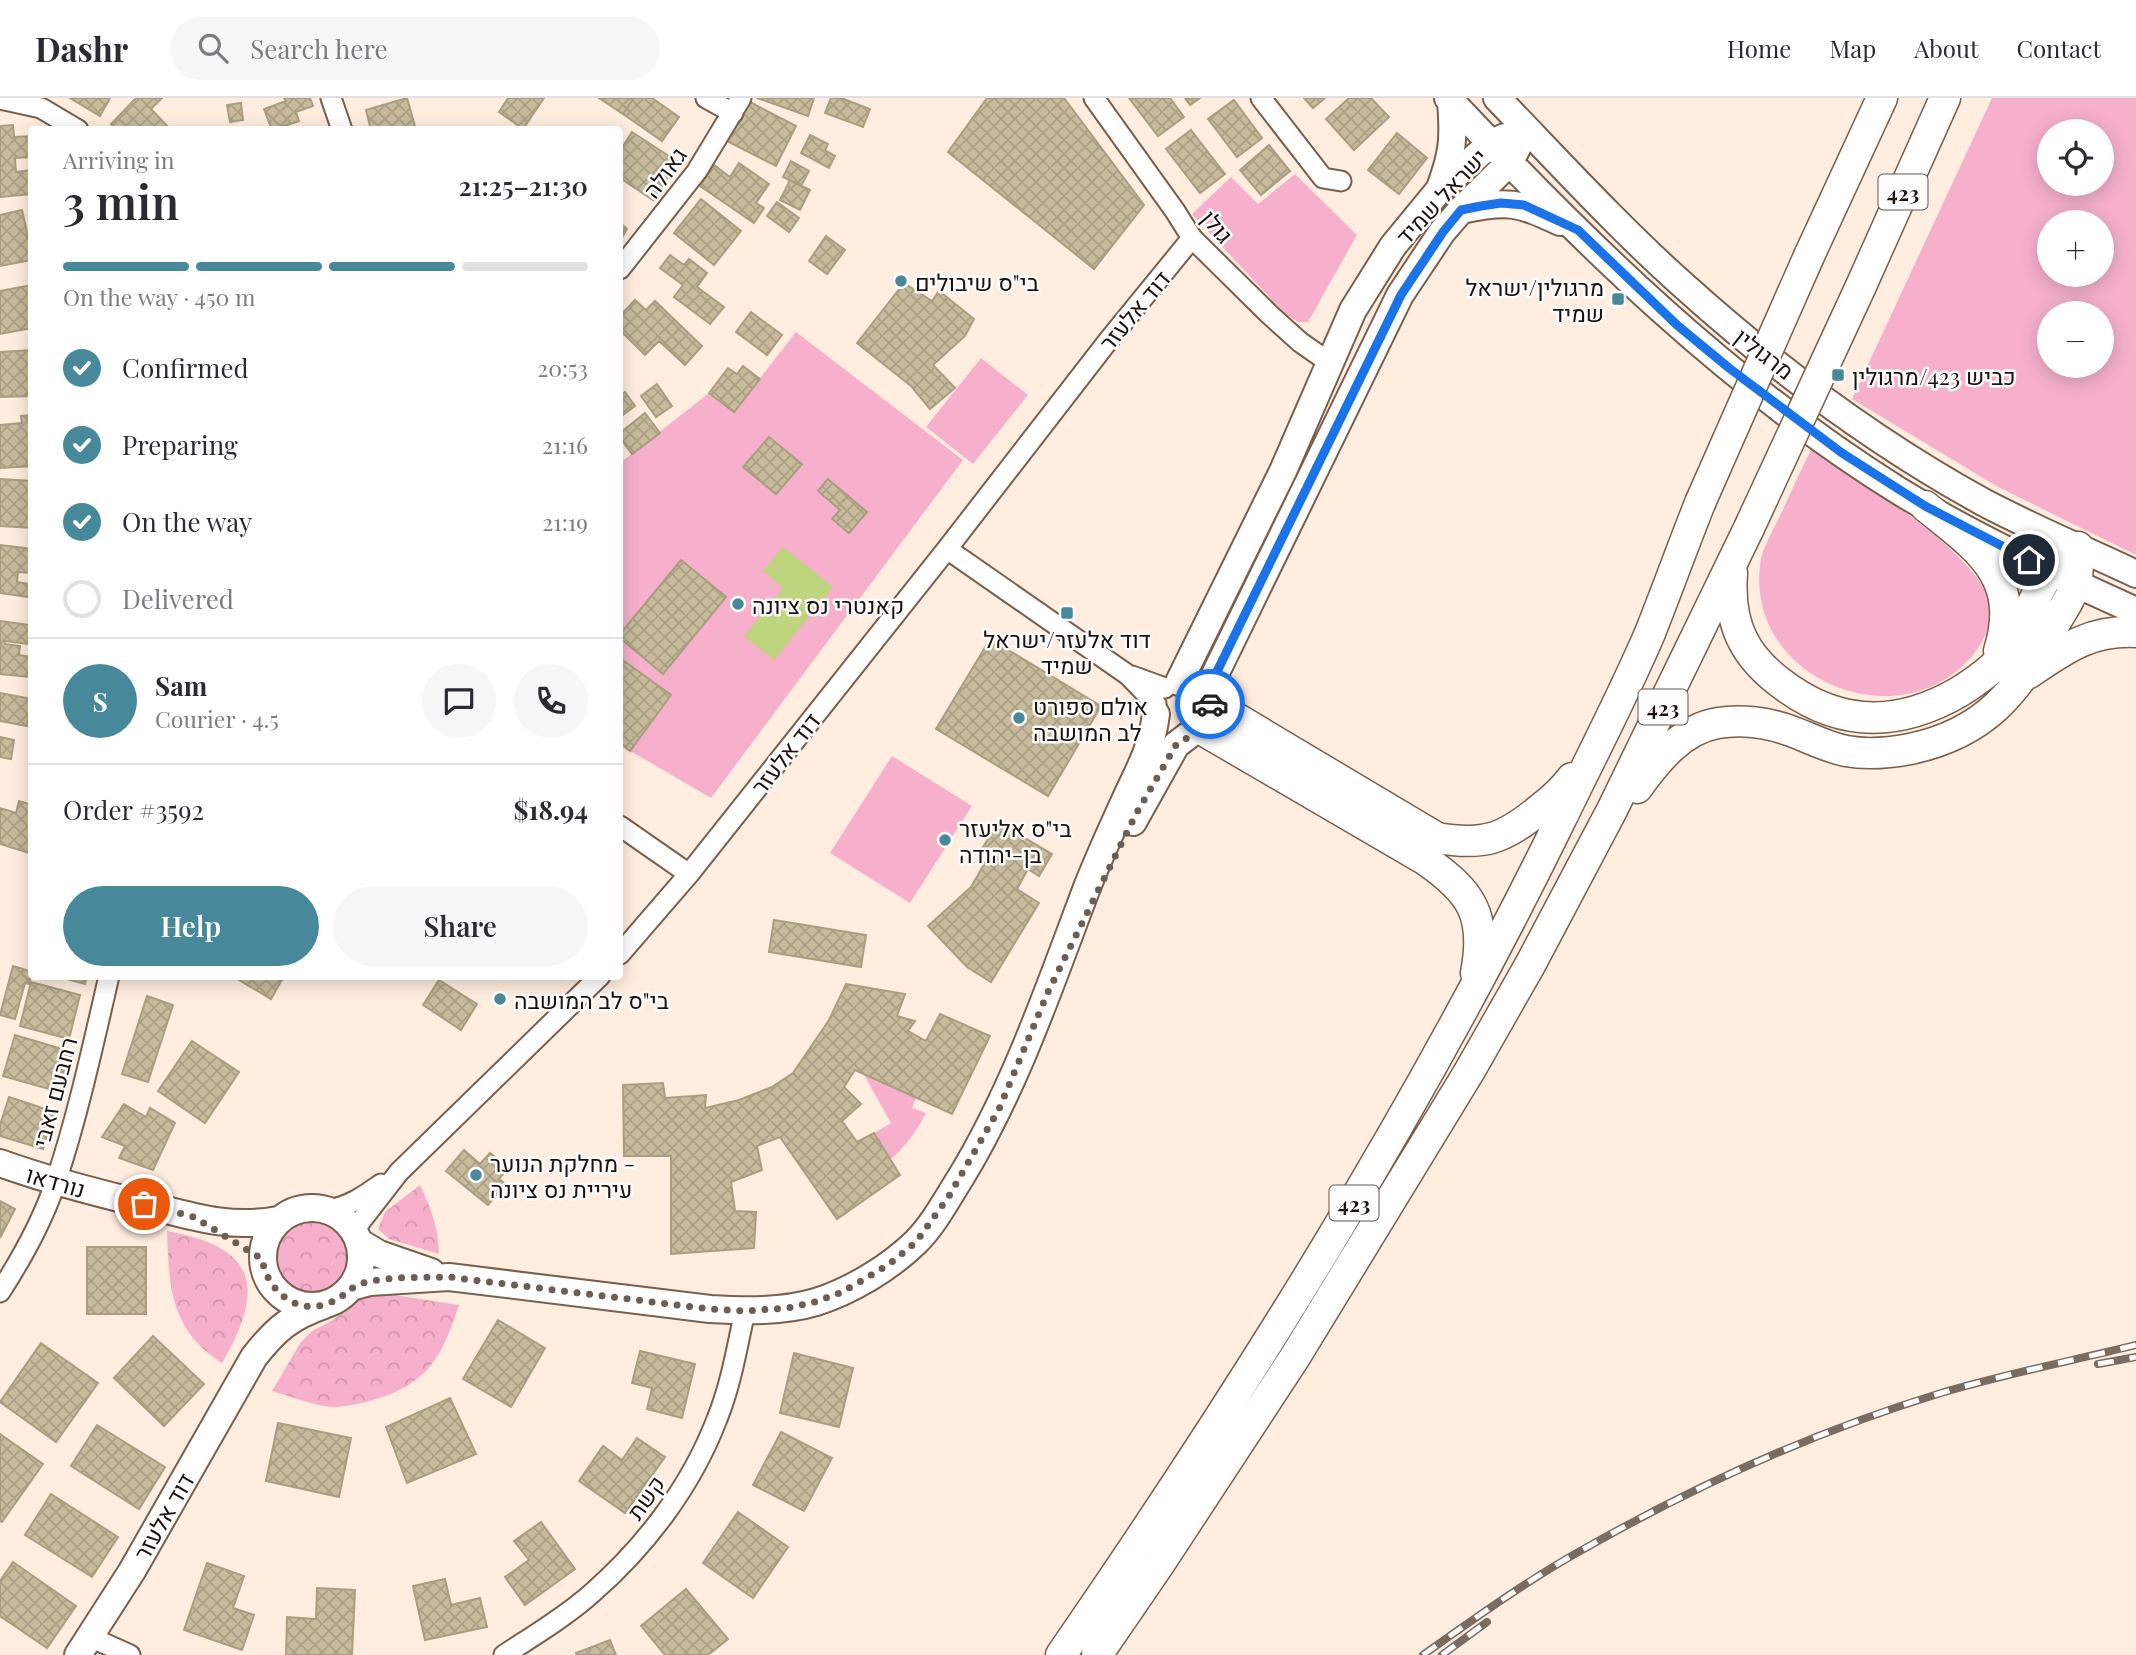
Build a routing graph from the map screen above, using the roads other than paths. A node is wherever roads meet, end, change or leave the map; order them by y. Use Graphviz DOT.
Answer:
graph roads {
  1 [pos="331,98"];
  2 [pos="706,98"];
  3 [pos="1094,98"];
  4 [pos="1261,98"];
  5 [pos="1882,98"];
  6 [pos="1945,98"];
  7 [pos="0,99"];
  8 [pos="1449,100"];
  9 [pos="1500,101"];
  10 [pos="737,105"];
  11 [pos="71,126"];
  12 [pos="341,126"];
  13 [pos="1526,128"];
  14 [pos="1491,143"];
  15 [pos="1510,162"];
  16 [pos="1340,181"];
  17 [pos="1439,190"];
  18 [pos="1461,210"];
  19 [pos="1578,230"];
  20 [pos="1192,238"];
  21 [pos="623,265"];
  22 [pos="1330,363"];
  23 [pos="1925,506"];
  24 [pos="2078,547"];
  25 [pos="947,549"];
  26 [pos="1732,564"];
  27 [pos="2136,574"];
  28 [pos="2063,578"];
  29 [pos="2136,611"];
  30 [pos="2136,632"];
  31 [pos="1986,673"];
  32 [pos="2023,678"];
  33 [pos="1164,697"];
  34 [pos="1201,715"];
  35 [pos="1605,728"];
  36 [pos="623,828"];
  37 [pos="1591,850"];
  38 [pos="689,874"];
  39 [pos="623,951"];
  40 [pos="108,980"];
  41 [pos="596,980"];
  42 [pos="1048,992"];
  43 [pos="1472,996"];
  44 [pos="0,1163"];
  45 [pos="400,1172"];
  46 [pos="56,1181"];
  47 [pos="327,1210"];
  48 [pos="194,1217"];
  49 [pos="278,1220"];
  50 [pos="356,1236"];
  51 [pos="264,1268"];
  52 [pos="449,1277"];
  53 [pos="351,1287"];
  54 [pos="0,1292"];
  55 [pos="324,1305"];
  56 [pos="745,1311"];
  57 [pos="244,1374"];
  58 [pos="84,1646"];
  59 [pos="130,1655"];
  60 [pos="504,1655"];
  61 [pos="1061,1655"];
  62 [pos="1097,1655"];
  1 -- 12 [label="street"];
  2 -- 10 [label="street"];
  3 -- 20 [label="street, גולן"];
  4 -- 16 [label="street"];
  5 -- 35 [label="main road, 423, bridge"];
  6 -- 26 [label="main road, 423, bridge"];
  7 -- 11 [label="street"];
  8 -- 14 [label="street, מרגולין"];
  8 -- 17 [label="street"];
  9 -- 13 [label="street, מרגולין"];
  10 -- 21 [label="street, גאולה"];
  13 -- 14 [label="street, ישראל שמיד"];
  13 -- 15 [label="street, ישראל שמיד"];
  13 -- 24 [label="street, מרגולין"];
  14 -- 15 [label="street, מרגולין"];
  14 -- 17 [label="street, ישראל שמיד"];
  15 -- 18 [label="street, ישראל שמיד"];
  15 -- 19 [label="street, מרגולין"];
  17 -- 22 [label="street, ישראל שמיד"];
  18 -- 19 [label="street"];
  18 -- 34 [label="street, ישראל שמיד"];
  19 -- 23 [label="street, מרגולין"];
  20 -- 22 [label="street, גולן"];
  20 -- 25 [label="street, דוד אלעזר"];
  22 -- 33 [label="street, ישראל שמיד"];
  23 -- 28 [label="street, מרגולין"];
  23 -- 31 [label="main road"];
  24 -- 27 [label="street, מרגולין"];
  24 -- 28 [label="main road"];
  25 -- 33 [label="street"];
  25 -- 38 [label="street, דוד אלעזר"];
  26 -- 31 [label="main road"];
  26 -- 37 [label="main road, 423"];
  28 -- 29 [label="street, מרגולין"];
  28 -- 31 [label="main road"];
  28 -- 32 [label="main road"];
  30 -- 32 [label="main road"];
  32 -- 37 [label="main road"];
  33 -- 34 [label="street"];
  33 -- 34 [label="street"];
  33 -- 42 [label="street, ישראל שמיד"];
  34 -- 35 [label="main road"];
  34 -- 42 [label="street, ישראל שמיד"];
  34 -- 43 [label="main road"];
  35 -- 43 [label="main road, 423"];
  36 -- 38 [label="street"];
  37 -- 62 [label="main road, 423"];
  38 -- 39 [label="street, דוד אלעזר"];
  40 -- 46 [label="street, רחבעם זאבי"];
  41 -- 45 [label="street"];
  42 -- 56 [label="street, ישראל שמיד"];
  43 -- 61 [label="main road, 423"];
  44 -- 46 [label="street, נורדאו"];
  45 -- 47 [label="street"];
  45 -- 50 [label="street"];
  46 -- 48 [label="street, נורדאו"];
  46 -- 54 [label="street, רחבעם זאבי"];
  47 -- 49 [label="street"];
  47 -- 50 [label="street"];
  48 -- 49 [label="street, נורדאו"];
  48 -- 51 [label="street, נורדאו"];
  49 -- 51 [label="street"];
  50 -- 52 [label="street, ישראל שמיד"];
  50 -- 53 [label="street"];
  51 -- 55 [label="street"];
  51 -- 57 [label="street, דוד אלעזר"];
  52 -- 53 [label="street, ישראל שמיד"];
  52 -- 56 [label="street, ישראל שמיד"];
  53 -- 55 [label="street"];
  55 -- 57 [label="street, דוד אלעזר"];
  56 -- 60 [label="street, קשת"];
  57 -- 58 [label="street, דוד אלעזר"];
  58 -- 59 [label="street"];
}
